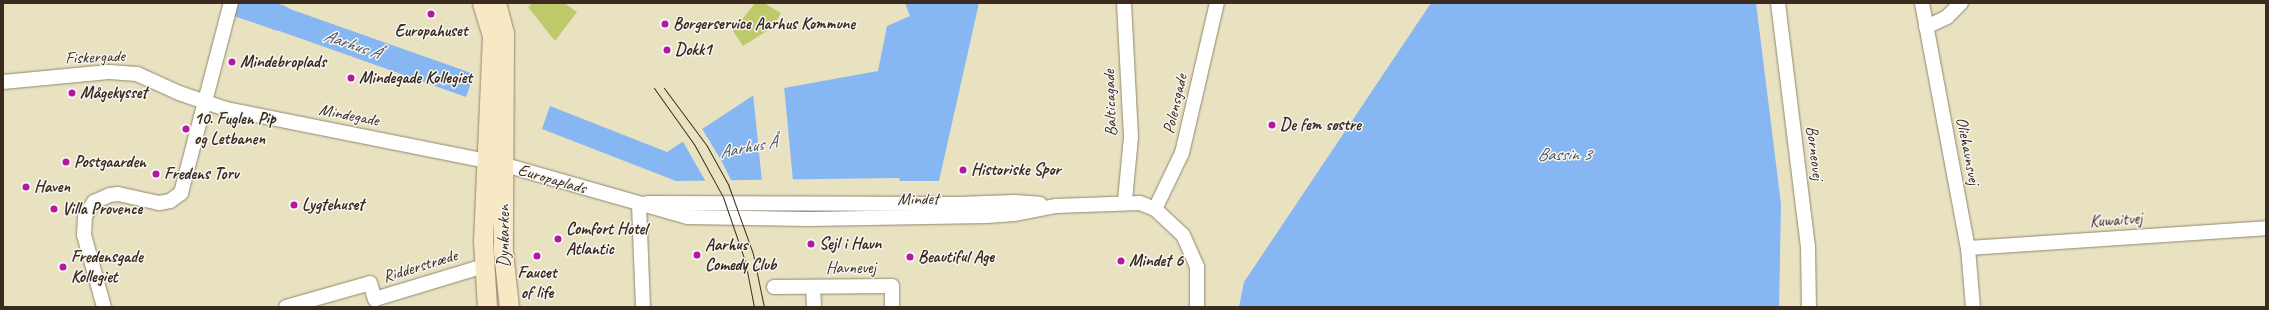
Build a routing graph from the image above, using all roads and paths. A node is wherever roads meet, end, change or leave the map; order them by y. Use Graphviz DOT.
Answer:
graph roads {
  1 [pos="482,3"];
  2 [pos="496,3"];
  3 [pos="1124,3"];
  4 [pos="1217,3"];
  5 [pos="1778,3"];
  6 [pos="1922,3"];
  7 [pos="1962,3"];
  8 [pos="229,9"];
  9 [pos="1926,27"];
  10 [pos="498,73"];
  11 [pos="3,82"];
  12 [pos="206,103"];
  13 [pos="486,162"];
  14 [pos="505,165"];
  15 [pos="1125,202"];
  16 [pos="779,203"];
  17 [pos="639,204"];
  18 [pos="1056,206"];
  19 [pos="1155,209"];
  20 [pos="780,218"];
  21 [pos="2266,228"];
  22 [pos="1968,248"];
  23 [pos="484,266"];
  24 [pos="774,287"];
  25 [pos="813,287"];
  26 [pos="104,307"];
  27 [pos="286,307"];
  28 [pos="487,307"];
  29 [pos="509,307"];
  30 [pos="643,307"];
  31 [pos="814,307"];
  32 [pos="892,307"];
  33 [pos="1197,307"];
  34 [pos="1809,307"];
  35 [pos="1973,307"];
  1 -- 10 [label="street"];
  2 -- 10 [label="street"];
  3 -- 15 [label="street, Balticagade"];
  4 -- 19 [label="street, Polensgade"];
  5 -- 34 [label="street, Borneovej"];
  6 -- 9 [label="street, Oliehavnsvej"];
  7 -- 9 [label="street"];
  8 -- 12 [label="street"];
  9 -- 22 [label="street, Oliehavnsvej"];
  10 -- 13 [label="street"];
  10 -- 14 [label="street, Europaplads"];
  11 -- 12 [label="street, Fiskergade"];
  12 -- 13 [label="street, Mindegade"];
  12 -- 26 [label="street"];
  13 -- 14 [label="street, Mindegade"];
  13 -- 23 [label="street"];
  14 -- 17 [label="street, Europaplads"];
  14 -- 29 [label="street, Dynkarken"];
  15 -- 18 [label="street, Mindet"];
  15 -- 19 [label="street, Mindet"];
  16 -- 17 [label="street, Europaplads"];
  16 -- 18 [label="street, Mindet"];
  17 -- 20 [label="street, Europaplads"];
  17 -- 30 [label="street"];
  18 -- 20 [label="street, Mindet"];
  19 -- 33 [label="street, Mindet"];
  21 -- 22 [label="street, Kuwaitvej"];
  22 -- 35 [label="street, Oliehavnsvej"];
  23 -- 27 [label="street, Ridderstræde"];
  23 -- 28 [label="street, Dynkarken"];
  24 -- 25 [label="street, Havnevej"];
  25 -- 31 [label="street, Havnevej"];
  25 -- 32 [label="street, Havnevej"];
}
